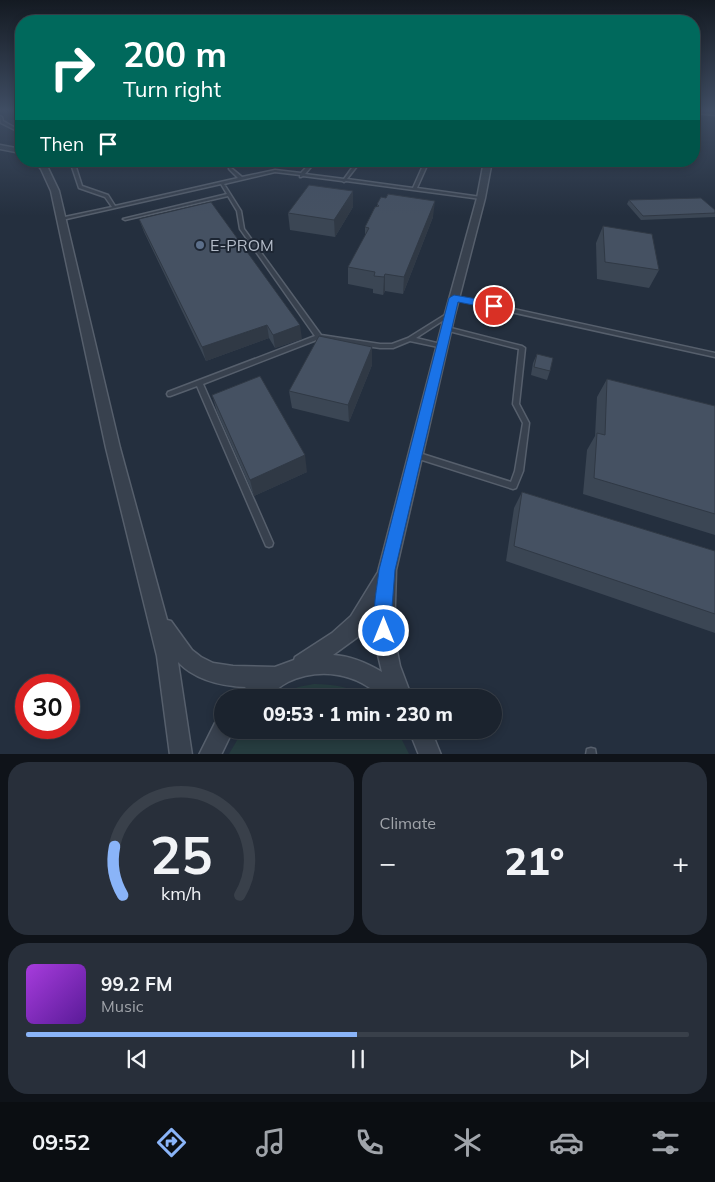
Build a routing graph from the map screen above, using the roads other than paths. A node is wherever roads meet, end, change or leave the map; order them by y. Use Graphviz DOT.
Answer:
graph roads {
  1 [pos="0,147"];
  2 [pos="15,150"];
  3 [pos="43,167"];
  4 [pos="74,167"];
  5 [pos="309,167"];
  6 [pos="354,167"];
  7 [pos="424,167"];
  8 [pos="487,167"];
  9 [pos="230,168"];
  10 [pos="301,176"];
  11 [pos="241,179"];
  12 [pos="344,181"];
  13 [pos="222,184"];
  14 [pos="414,190"];
  15 [pos="230,195"];
  16 [pos="481,198"];
  17 [pos="114,207"];
  18 [pos="62,219"];
  19 [pos="125,219"];
  20 [pos="454,298"];
  21 [pos="450,314"];
  22 [pos="446,329"];
  23 [pos="319,337"];
  24 [pos="410,339"];
  25 [pos="443,346"];
  26 [pos="715,355"];
  27 [pos="199,383"];
  28 [pos="170,394"];
  29 [pos="416,455"];
  30 [pos="269,543"];
  31 [pos="387,570"];
  32 [pos="160,623"];
  33 [pos="297,667"];
  34 [pos="274,677"];
  35 [pos="259,689"];
  36 [pos="387,689"];
  37 [pos="398,689"];
  38 [pos="218,739"];
  39 [pos="424,739"];
  40 [pos="181,754"];
  41 [pos="210,754"];
  42 [pos="430,754"];
  1 -- 2 [label="street"];
  3 -- 18 [label="street"];
  4 -- 17 [label="lane"];
  5 -- 10 [label="lane"];
  6 -- 12 [label="lane"];
  7 -- 14 [label="lane"];
  8 -- 16 [label="street"];
  9 -- 11 [label="lane"];
  10 -- 11 [label="lane"];
  10 -- 12 [label="lane"];
  11 -- 13 [label="lane"];
  12 -- 14 [label="lane"];
  13 -- 15 [label="lane"];
  13 -- 17 [label="lane"];
  14 -- 16 [label="lane"];
  15 -- 19 [label="lane"];
  15 -- 23 [label="lane"];
  16 -- 20 [label="street"];
  17 -- 18 [label="lane"];
  18 -- 32 [label="street"];
  20 -- 21 [label="street"];
  20 -- 26 [label="lane"];
  21 -- 22 [label="street"];
  21 -- 24 [label="lane"];
  22 -- 25 [label="street"];
  22 -- 29 [label="lane"];
  23 -- 24 [label="lane"];
  23 -- 27 [label="lane"];
  24 -- 25 [label="lane"];
  25 -- 29 [label="street"];
  27 -- 28 [label="lane"];
  27 -- 30 [label="lane"];
  29 -- 31 [label="street"];
  31 -- 33 [label="street"];
  31 -- 37 [label="street"];
  32 -- 34 [label="street"];
  32 -- 40 [label="street"];
  33 -- 34 [label="street"];
  33 -- 36 [label="street"];
  34 -- 35 [label="street"];
  38 -- 41 [label="street"];
  39 -- 42 [label="street"];
}
